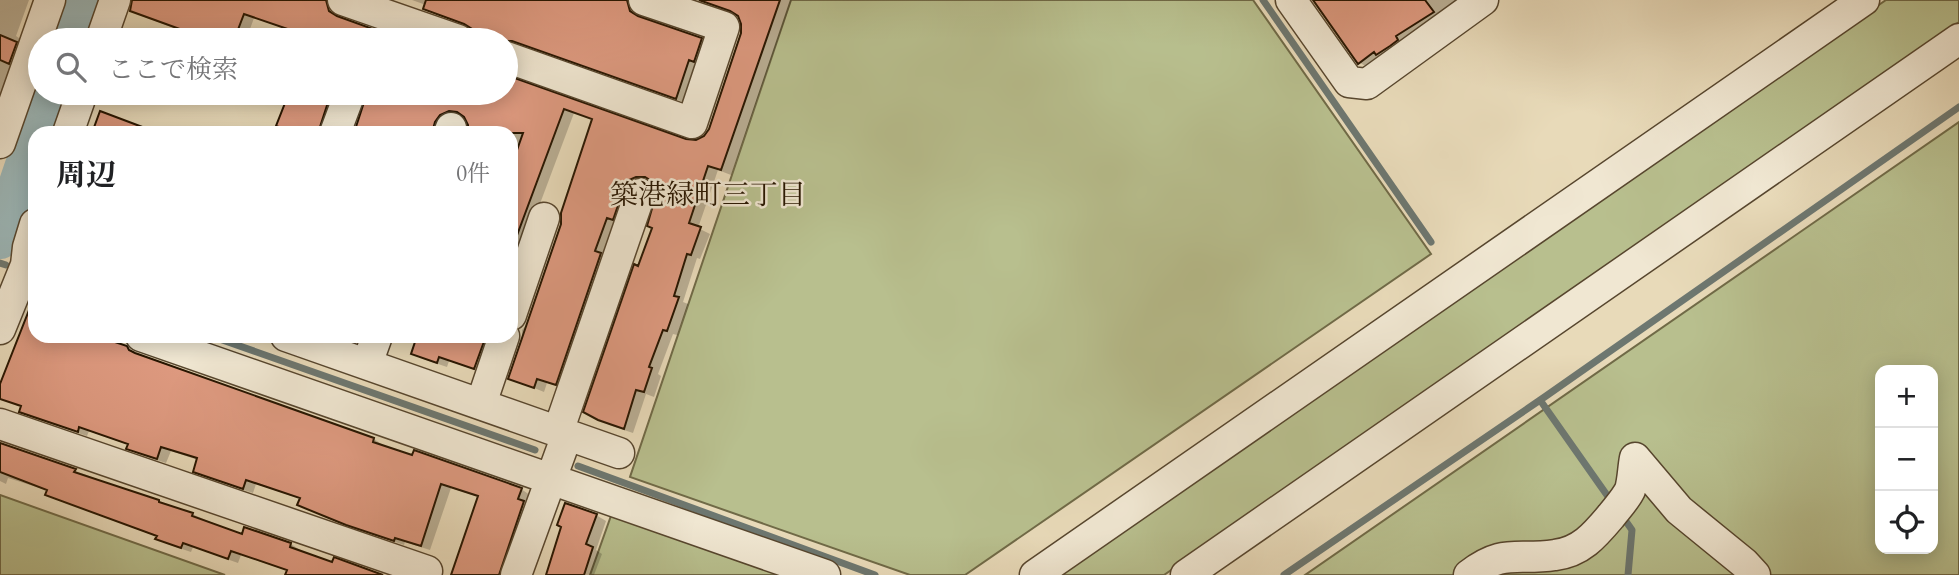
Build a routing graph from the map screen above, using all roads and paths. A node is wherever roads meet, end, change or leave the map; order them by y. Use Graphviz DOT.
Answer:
graph roads {
  1 [pos="50,0"];
  2 [pos="115,0"];
  3 [pos="343,0"];
  4 [pos="644,0"];
  5 [pos="1291,0"];
  6 [pos="1864,0"];
  7 [pos="1465,5"];
  8 [pos="38,28"];
  9 [pos="105,28"];
  10 [pos="424,28"];
  11 [pos="1959,38"];
  12 [pos="28,50"];
  13 [pos="518,61"];
  14 [pos="8,96"];
  15 [pos="78,105"];
  16 [pos="346,105"];
  17 [pos="70,126"];
  18 [pos="338,126"];
  19 [pos="0,143"];
  20 [pos="640,194"];
  21 [pos="544,218"];
  22 [pos="28,258"];
  23 [pos="14,291"];
  24 [pos="518,294"];
  25 [pos="0,328"];
  26 [pos="161,343"];
  27 [pos="306,343"];
  28 [pos="374,343"];
  29 [pos="502,343"];
  30 [pos="367,364"];
  31 [pos="481,404"];
  32 [pos="0,424"];
  33 [pos="562,433"];
  34 [pos="619,453"];
  35 [pos="550,479"];
  36 [pos="428,571"];
  37 [pos="516,575"];
  38 [pos="825,575"];
  39 [pos="1035,575"];
  40 [pos="1186,575"];
  41 [pos="1469,575"];
  42 [pos="1755,575"];
  1 -- 8 [label="street"];
  2 -- 9 [label="street"];
  3 -- 10 [label="street"];
  4 -- 13 [label="street"];
  5 -- 7 [label="street"];
  6 -- 39 [label="street"];
  11 -- 40 [label="street"];
  12 -- 14 [label="street"];
  14 -- 19 [label="street"];
  15 -- 17 [label="street"];
  16 -- 18 [label="street"];
  20 -- 33 [label="street"];
  21 -- 24 [label="street"];
  22 -- 23 [label="street"];
  23 -- 25 [label="street"];
  26 -- 35 [label="street"];
  27 -- 30 [label="street"];
  28 -- 30 [label="street"];
  29 -- 31 [label="street"];
  30 -- 31 [label="street"];
  31 -- 33 [label="street"];
  32 -- 36 [label="street"];
  33 -- 34 [label="street"];
  33 -- 35 [label="street"];
  35 -- 37 [label="street"];
  35 -- 38 [label="street"];
  41 -- 42 [label="street"];
}
